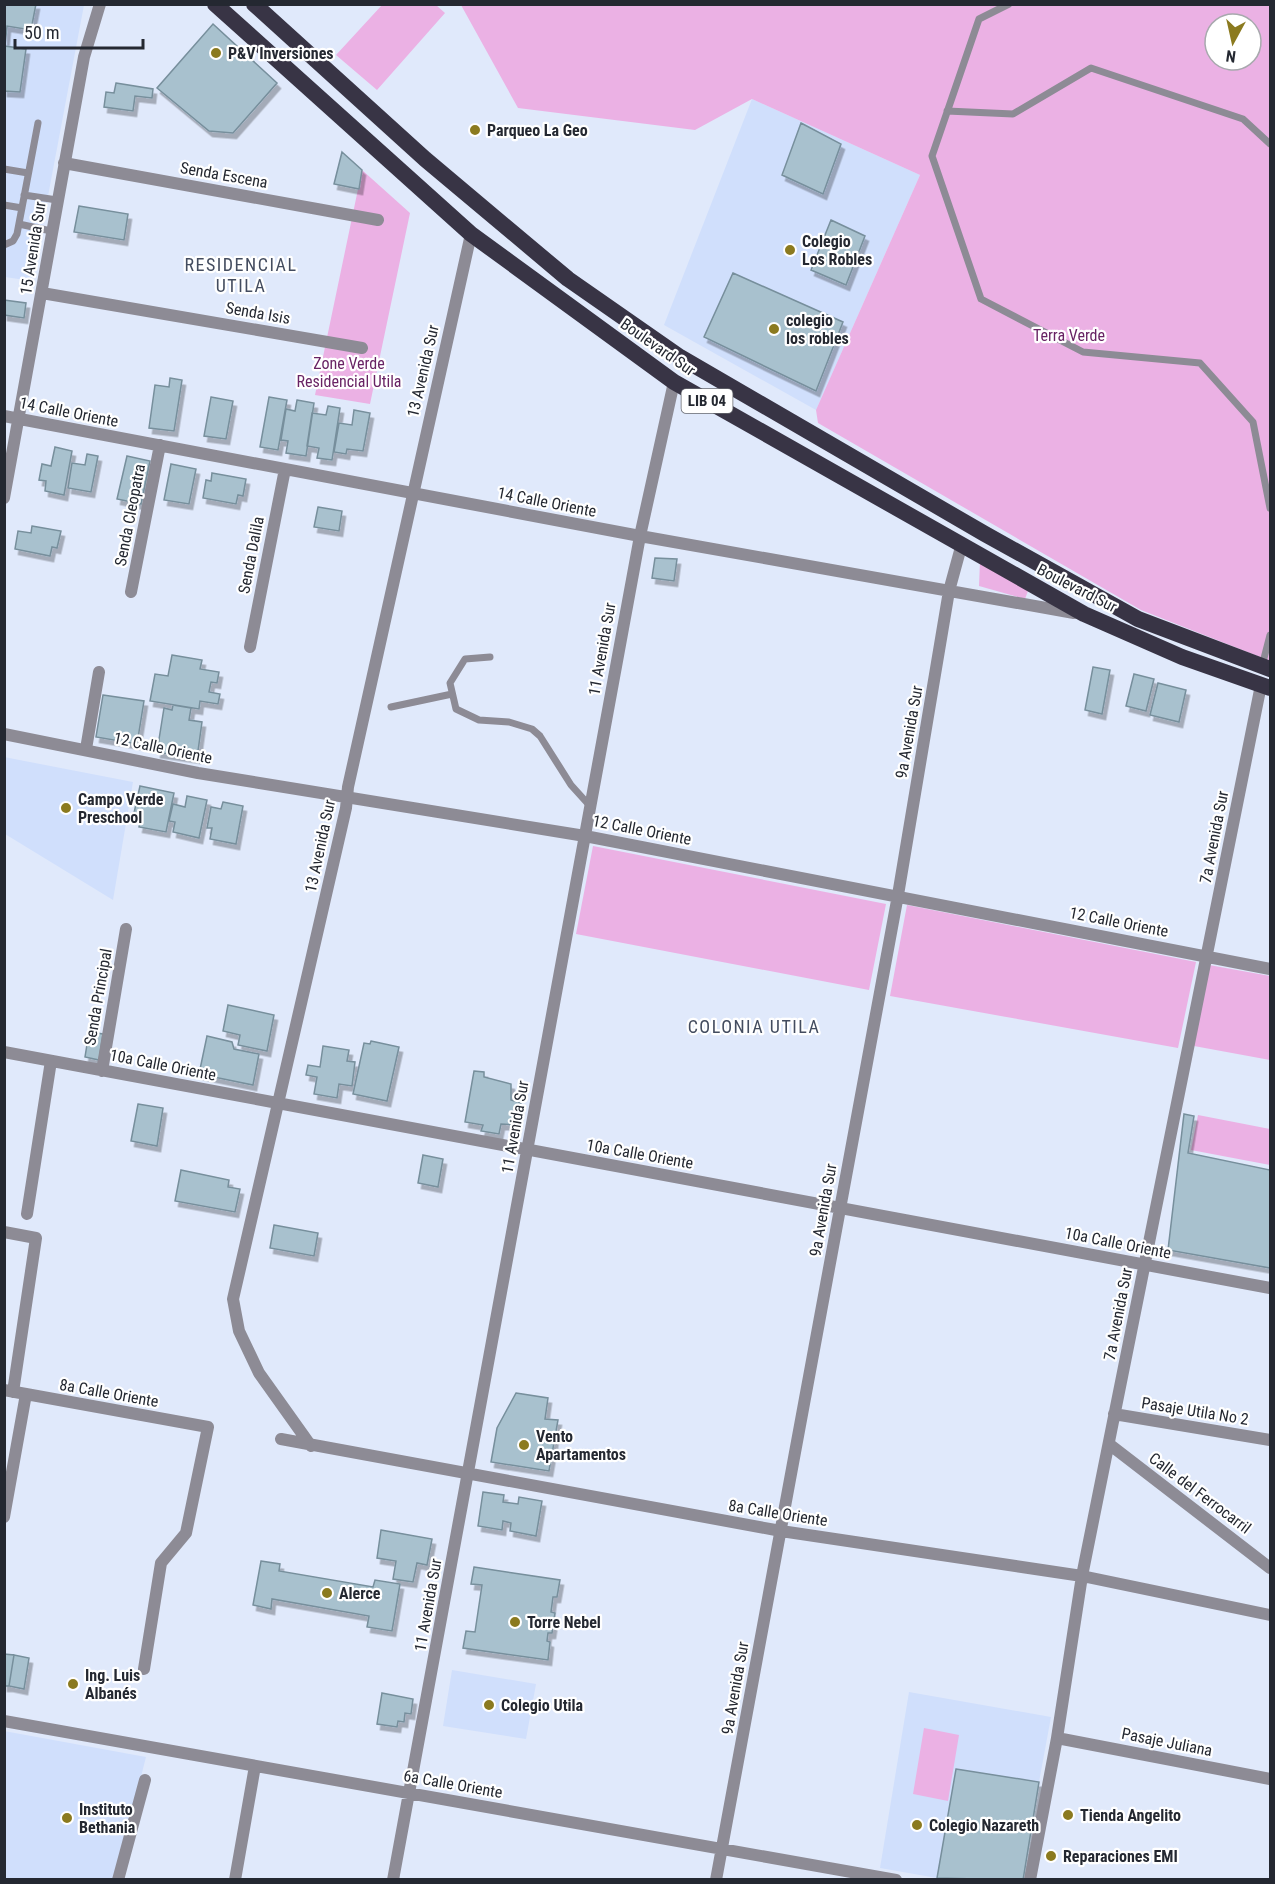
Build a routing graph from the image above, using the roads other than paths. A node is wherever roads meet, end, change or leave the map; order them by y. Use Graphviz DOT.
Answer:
graph roads {
  1 [pos="100,4"];
  2 [pos="215,4"];
  3 [pos="254,4"];
  4 [pos="1009,4"];
  5 [pos="947,111"];
  6 [pos="38,123"];
  7 [pos="1270,144"];
  8 [pos="64,163"];
  9 [pos="4,169"];
  10 [pos="28,173"];
  11 [pos="24,195"];
  12 [pos="57,200"];
  13 [pos="4,205"];
  14 [pos="21,208"];
  15 [pos="378,220"];
  16 [pos="19,225"];
  17 [pos="51,231"];
  18 [pos="471,234"];
  19 [pos="4,245"];
  20 [pos="42,293"];
  21 [pos="362,348"];
  22 [pos="674,382"];
  23 [pos="4,416"];
  24 [pos="20,419"];
  25 [pos="160,446"];
  26 [pos="285,469"];
  27 [pos="412,493"];
  28 [pos="4,498"];
  29 [pos="1270,508"];
  30 [pos="640,536"];
  31 [pos="961,547"];
  32 [pos="950,591"];
  33 [pos="131,592"];
  34 [pos="1084,614"];
  35 [pos="1270,635"];
  36 [pos="250,646"];
  37 [pos="490,657"];
  38 [pos="1266,668"];
  39 [pos="99,672"];
  40 [pos="1266,687"];
  41 [pos="452,694"];
  42 [pos="392,707"];
  43 [pos="4,734"];
  44 [pos="86,749"];
  45 [pos="347,798"];
  46 [pos="590,806"];
  47 [pos="585,836"];
  48 [pos="898,895"];
  49 [pos="126,929"];
  50 [pos="1206,957"];
  51 [pos="1270,969"];
  52 [pos="4,1052"];
  53 [pos="51,1061"];
  54 [pos="102,1071"];
  55 [pos="278,1104"];
  56 [pos="528,1150"];
  57 [pos="840,1208"];
  58 [pos="27,1214"];
  59 [pos="4,1232"];
  60 [pos="1145,1264"];
  61 [pos="1270,1288"];
  62 [pos="9,1391"];
  63 [pos="26,1394"];
  64 [pos="1114,1414"];
  65 [pos="281,1439"];
  66 [pos="1270,1440"];
  67 [pos="1108,1444"];
  68 [pos="311,1446"];
  69 [pos="468,1475"];
  70 [pos="4,1517"];
  71 [pos="781,1532"];
  72 [pos="1270,1568"];
  73 [pos="1082,1576"];
  74 [pos="1270,1615"];
  75 [pos="144,1669"];
  76 [pos="4,1721"];
  77 [pos="1057,1738"];
  78 [pos="255,1766"];
  79 [pos="1270,1779"];
  80 [pos="145,1780"];
  81 [pos="410,1793"];
  82 [pos="722,1849"];
  83 [pos="118,1880"];
  84 [pos="235,1880"];
  85 [pos="393,1880"];
  86 [pos="716,1880"];
  87 [pos="896,1880"];
  88 [pos="1030,1880"];
  1 -- 8 [label="street, 15 Avenida Sur"];
  2 -- 18 [label="highway, Boulevard Sur / LIB 04"];
  3 -- 38 [label="highway, Boulevard Sur / LIB 04"];
  4 -- 5 [label="lane"];
  5 -- 7 [label="lane"];
  5 -- 29 [label="lane"];
  6 -- 10 [label="lane"];
  8 -- 12 [label="street, 15 Avenida Sur"];
  8 -- 15 [label="street, Senda Escena"];
  9 -- 10 [label="lane"];
  10 -- 11 [label="lane"];
  11 -- 12 [label="lane"];
  11 -- 14 [label="lane"];
  12 -- 17 [label="street, 15 Avenida Sur"];
  13 -- 14 [label="lane"];
  14 -- 16 [label="lane"];
  16 -- 17 [label="lane"];
  16 -- 19 [label="lane"];
  17 -- 20 [label="street, 15 Avenida Sur"];
  18 -- 22 [label="highway, Boulevard Sur / LIB 04"];
  18 -- 27 [label="street, 13 Avenida Sur"];
  20 -- 21 [label="street, Senda Isis"];
  20 -- 24 [label="street, 15 Avenida Sur"];
  22 -- 30 [label="street, 11 Avenida Sur"];
  22 -- 31 [label="highway, Boulevard Sur / LIB 04"];
  23 -- 24 [label="street, 14 Calle Oriente"];
  24 -- 25 [label="street, 14 Calle Oriente"];
  24 -- 28 [label="street, 15 Avenida Sur"];
  25 -- 26 [label="street, 14 Calle Oriente"];
  25 -- 33 [label="street, Senda Cleopatra"];
  26 -- 27 [label="street, 14 Calle Oriente"];
  26 -- 36 [label="street, Senda Dalila"];
  27 -- 30 [label="street, 14 Calle Oriente"];
  27 -- 45 [label="street, 13 Avenida Sur"];
  30 -- 32 [label="street, 14 Calle Oriente"];
  30 -- 46 [label="street, 11 Avenida Sur"];
  31 -- 32 [label="street, 9a Avenida Sur"];
  31 -- 34 [label="highway, Boulevard Sur / LIB 04"];
  32 -- 34 [label="street, 14 Calle Oriente"];
  32 -- 48 [label="street, 9a Avenida Sur"];
  34 -- 40 [label="highway, Boulevard Sur / LIB 04"];
  35 -- 38 [label="lane"];
  37 -- 41 [label="lane"];
  39 -- 44 [label="street"];
  40 -- 50 [label="street, 7a Avenida Sur"];
  41 -- 42 [label="lane"];
  41 -- 46 [label="lane"];
  43 -- 44 [label="street, 12 Calle Oriente"];
  44 -- 45 [label="street, 12 Calle Oriente"];
  45 -- 47 [label="street, 12 Calle Oriente"];
  45 -- 55 [label="street, 13 Avenida Sur"];
  46 -- 47 [label="street, 11 Avenida Sur"];
  47 -- 48 [label="street, 12 Calle Oriente"];
  47 -- 56 [label="street, 11 Avenida Sur"];
  48 -- 50 [label="street, 12 Calle Oriente"];
  48 -- 57 [label="street, 9a Avenida Sur"];
  49 -- 54 [label="street, Senda Principal"];
  50 -- 51 [label="street, 12 Calle Oriente"];
  50 -- 60 [label="street, 7a Avenida Sur"];
  52 -- 53 [label="street, 10a Calle Oriente"];
  53 -- 54 [label="street, 10a Calle Oriente"];
  53 -- 58 [label="street"];
  54 -- 55 [label="street, 10a Calle Oriente"];
  55 -- 56 [label="street, 10a Calle Oriente"];
  55 -- 68 [label="street, 13 Avenida Sur"];
  56 -- 57 [label="street, 10a Calle Oriente"];
  56 -- 69 [label="street, 11 Avenida Sur"];
  57 -- 60 [label="street, 10a Calle Oriente"];
  57 -- 71 [label="street, 9a Avenida Sur"];
  59 -- 62 [label="street"];
  60 -- 61 [label="street, 10a Calle Oriente"];
  60 -- 64 [label="street, 7a Avenida Sur"];
  62 -- 63 [label="street, 8a Calle Oriente"];
  63 -- 70 [label="street"];
  63 -- 75 [label="street, 8a Calle Oriente"];
  64 -- 66 [label="street, Pasaje Utila No 2"];
  64 -- 67 [label="street, 7a Avenida Sur"];
  65 -- 68 [label="street, 8a Calle Oriente"];
  67 -- 72 [label="street, Calle del Ferrocarril"];
  67 -- 73 [label="street, 7a Avenida Sur"];
  68 -- 69 [label="street, 8a Calle Oriente"];
  69 -- 71 [label="street, 8a Calle Oriente"];
  69 -- 81 [label="street, 11 Avenida Sur"];
  71 -- 73 [label="street, 8a Calle Oriente"];
  71 -- 82 [label="street, 9a Avenida Sur"];
  73 -- 74 [label="street, 8a Calle Oriente"];
  73 -- 77 [label="street, 7a Avenida Sur"];
  76 -- 78 [label="street, 6a Calle Oriente"];
  77 -- 79 [label="street, Pasaje Juliana"];
  77 -- 88 [label="street, 7a Avenida Sur"];
  78 -- 81 [label="street, 6a Calle Oriente"];
  78 -- 84 [label="street"];
  80 -- 83 [label="street"];
  81 -- 82 [label="street, 6a Calle Oriente"];
  81 -- 85 [label="street, 11 Avenida Sur"];
  82 -- 86 [label="street, 9a Avenida Sur"];
  82 -- 87 [label="street, 6a Calle Oriente"];
}
